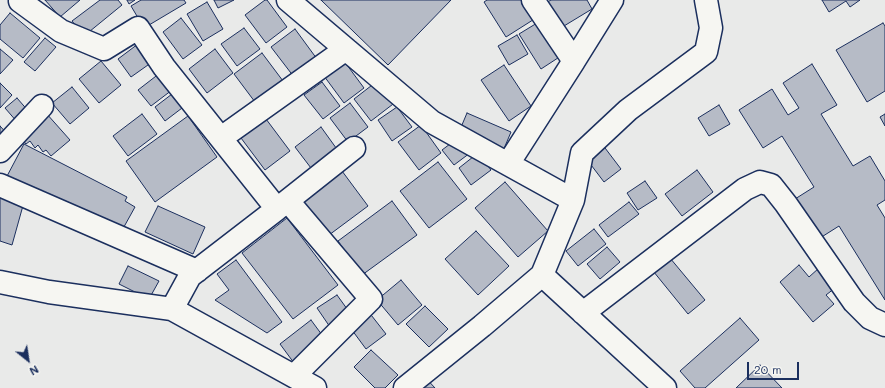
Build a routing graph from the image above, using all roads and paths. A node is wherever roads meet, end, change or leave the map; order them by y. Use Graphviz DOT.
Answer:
graph roads {
  1 [pos="20,0"];
  2 [pos="288,0"];
  3 [pos="533,0"];
  4 [pos="612,0"];
  5 [pos="706,0"];
  6 [pos="346,49"];
  7 [pos="574,61"];
  8 [pos="42,106"];
  9 [pos="221,138"];
  10 [pos="354,148"];
  11 [pos="0,151"];
  12 [pos="508,164"];
  13 [pos="0,186"];
  14 [pos="573,200"];
  15 [pos="283,205"];
  16 [pos="197,270"];
  17 [pos="542,275"];
  18 [pos="0,282"];
  19 [pos="172,309"];
  20 [pos="583,312"];
  21 [pos="885,326"];
  22 [pos="294,376"];
  23 [pos="315,388"];
  24 [pos="405,388"];
  25 [pos="665,388"];
  1 -- 9 [label="street"];
  2 -- 6 [label="street"];
  3 -- 7 [label="street"];
  4 -- 7 [label="street"];
  5 -- 14 [label="street"];
  6 -- 9 [label="street"];
  6 -- 12 [label="street"];
  7 -- 12 [label="street"];
  8 -- 11 [label="street"];
  9 -- 15 [label="street"];
  10 -- 15 [label="street"];
  12 -- 14 [label="street"];
  13 -- 16 [label="street"];
  14 -- 17 [label="street"];
  15 -- 16 [label="street"];
  15 -- 22 [label="street"];
  16 -- 19 [label="street"];
  17 -- 20 [label="street"];
  17 -- 24 [label="street"];
  18 -- 19 [label="street"];
  19 -- 22 [label="street"];
  20 -- 21 [label="street"];
  20 -- 25 [label="street"];
  22 -- 23 [label="street"];
}
